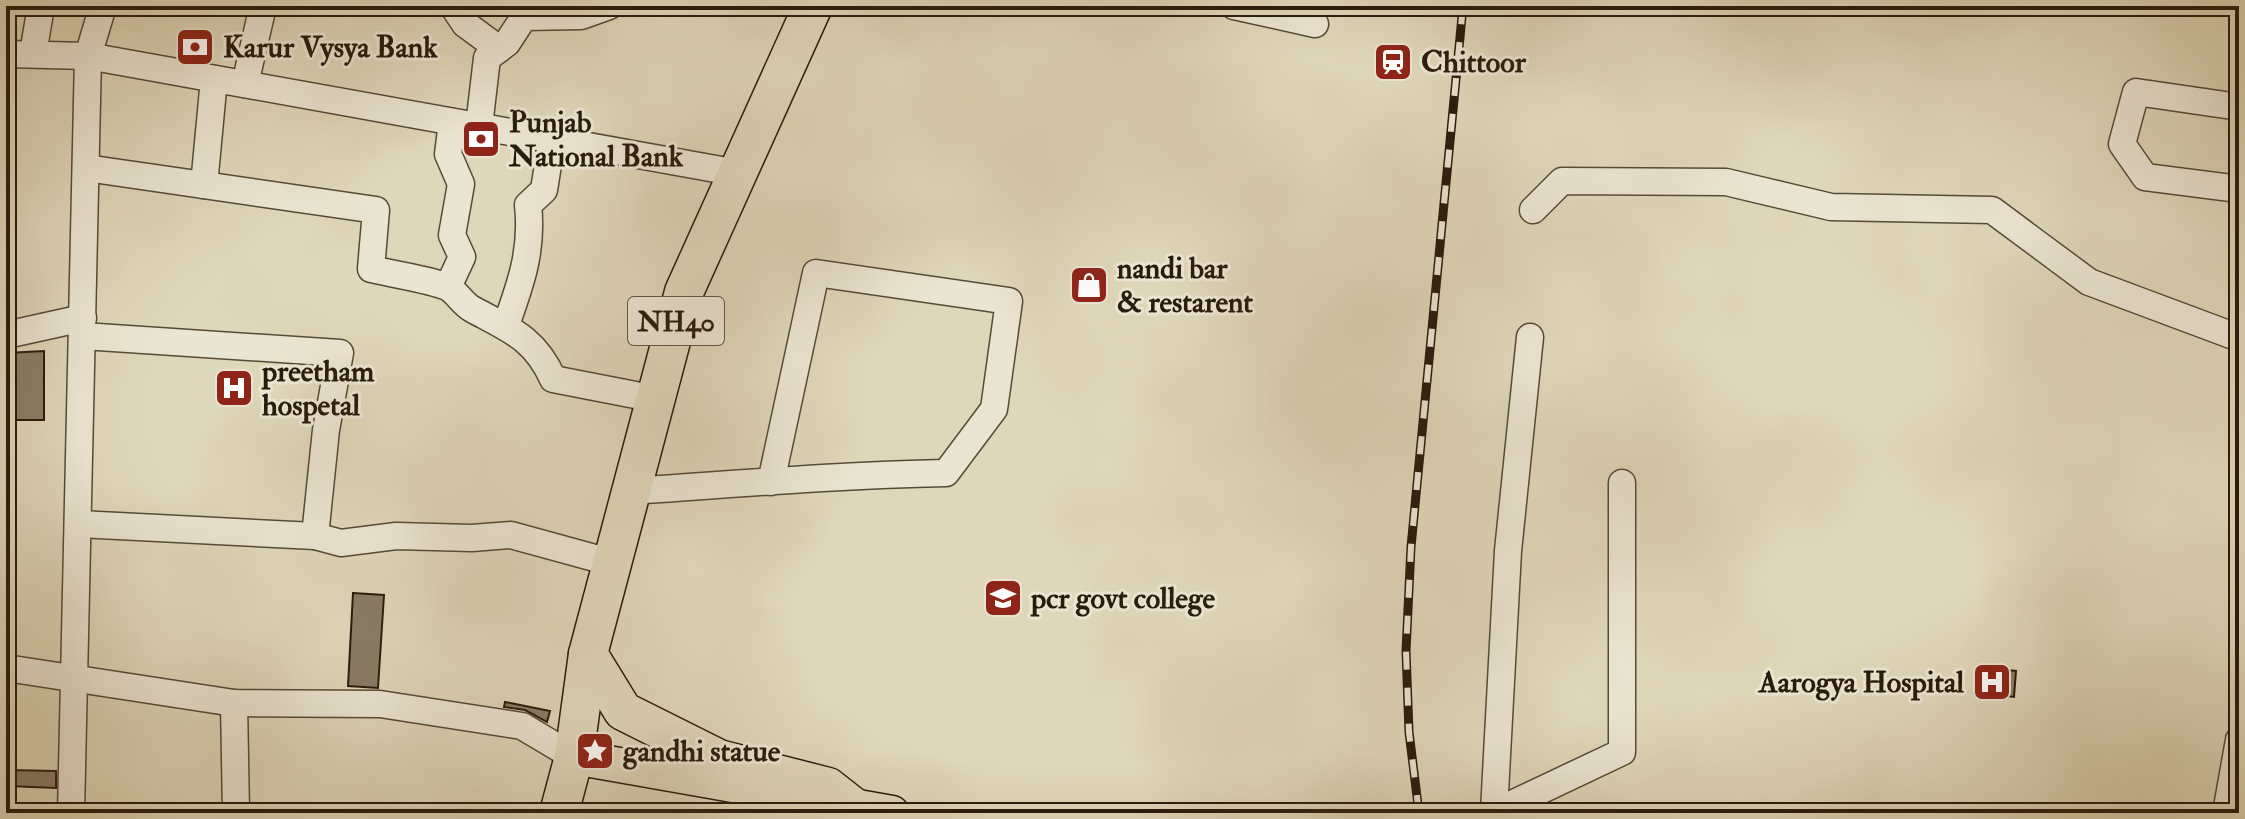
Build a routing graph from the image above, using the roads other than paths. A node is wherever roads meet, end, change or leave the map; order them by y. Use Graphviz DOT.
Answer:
graph roads {
  1 [pos="41,6"];
  2 [pos="103,6"];
  3 [pos="263,6"];
  4 [pos="453,6"];
  5 [pos="609,6"];
  6 [pos="813,6"];
  7 [pos="1234,6"];
  8 [pos="524,12"];
  9 [pos="1315,24"];
  10 [pos="499,49"];
  11 [pos="6,54"];
  12 [pos="33,54"];
  13 [pos="88,56"];
  14 [pos="214,79"];
  15 [pos="245,84"];
  16 [pos="2239,107"];
  17 [pos="452,122"];
  18 [pos="479,126"];
  19 [pos="552,139"];
  20 [pos="86,168"];
  21 [pos="738,173"];
  22 [pos="204,185"];
  23 [pos="2239,189"];
  24 [pos="1533,210"];
  25 [pos="448,287"];
  26 [pos="506,325"];
  27 [pos="83,327"];
  28 [pos="6,335"];
  29 [pos="1530,337"];
  30 [pos="2239,338"];
  31 [pos="656,399"];
  32 [pos="771,482"];
  33 [pos="1622,483"];
  34 [pos="632,491"];
  35 [pos="79,524"];
  36 [pos="315,536"];
  37 [pos="613,563"];
  38 [pos="588,654"];
  39 [pos="6,668"];
  40 [pos="76,679"];
  41 [pos="234,703"];
  42 [pos="2239,740"];
  43 [pos="574,757"];
  44 [pos="868,812"];
  45 [pos="71,813"];
  46 [pos="236,813"];
  47 [pos="559,813"];
  48 [pos="1492,813"];
  49 [pos="2226,813"];
  1 -- 12 [label="street"];
  2 -- 13 [label="street"];
  3 -- 15 [label="street"];
  4 -- 10 [label="street"];
  5 -- 8 [label="street"];
  6 -- 21 [label="highway, NH40"];
  7 -- 9 [label="street"];
  8 -- 10 [label="street"];
  10 -- 18 [label="street"];
  11 -- 12 [label="street"];
  12 -- 13 [label="street"];
  13 -- 14 [label="street"];
  13 -- 20 [label="street"];
  14 -- 15 [label="street"];
  14 -- 22 [label="street"];
  15 -- 17 [label="street"];
  16 -- 23 [label="street"];
  17 -- 18 [label="street"];
  17 -- 25 [label="street"];
  18 -- 19 [label="street"];
  19 -- 21 [label="street"];
  19 -- 26 [label="street"];
  20 -- 22 [label="street"];
  20 -- 27 [label="street"];
  21 -- 31 [label="highway, NH40"];
  22 -- 25 [label="street"];
  24 -- 30 [label="street"];
  25 -- 26 [label="street"];
  26 -- 31 [label="street"];
  27 -- 28 [label="street"];
  27 -- 35 [label="street"];
  27 -- 36 [label="street"];
  29 -- 48 [label="street"];
  31 -- 34 [label="highway, NH40"];
  32 -- 32 [label="street"];
  32 -- 34 [label="street"];
  33 -- 48 [label="street"];
  34 -- 37 [label="highway, NH40"];
  35 -- 36 [label="street"];
  35 -- 40 [label="street"];
  36 -- 37 [label="street"];
  37 -- 38 [label="highway, NH40"];
  38 -- 43 [label="highway, NH40"];
  38 -- 44 [label="highway"];
  39 -- 40 [label="street"];
  40 -- 41 [label="street"];
  40 -- 45 [label="street"];
  41 -- 43 [label="street"];
  41 -- 46 [label="street"];
  42 -- 49 [label="street"];
  43 -- 44 [label="main road"];
  43 -- 47 [label="highway, NH40"];
}
